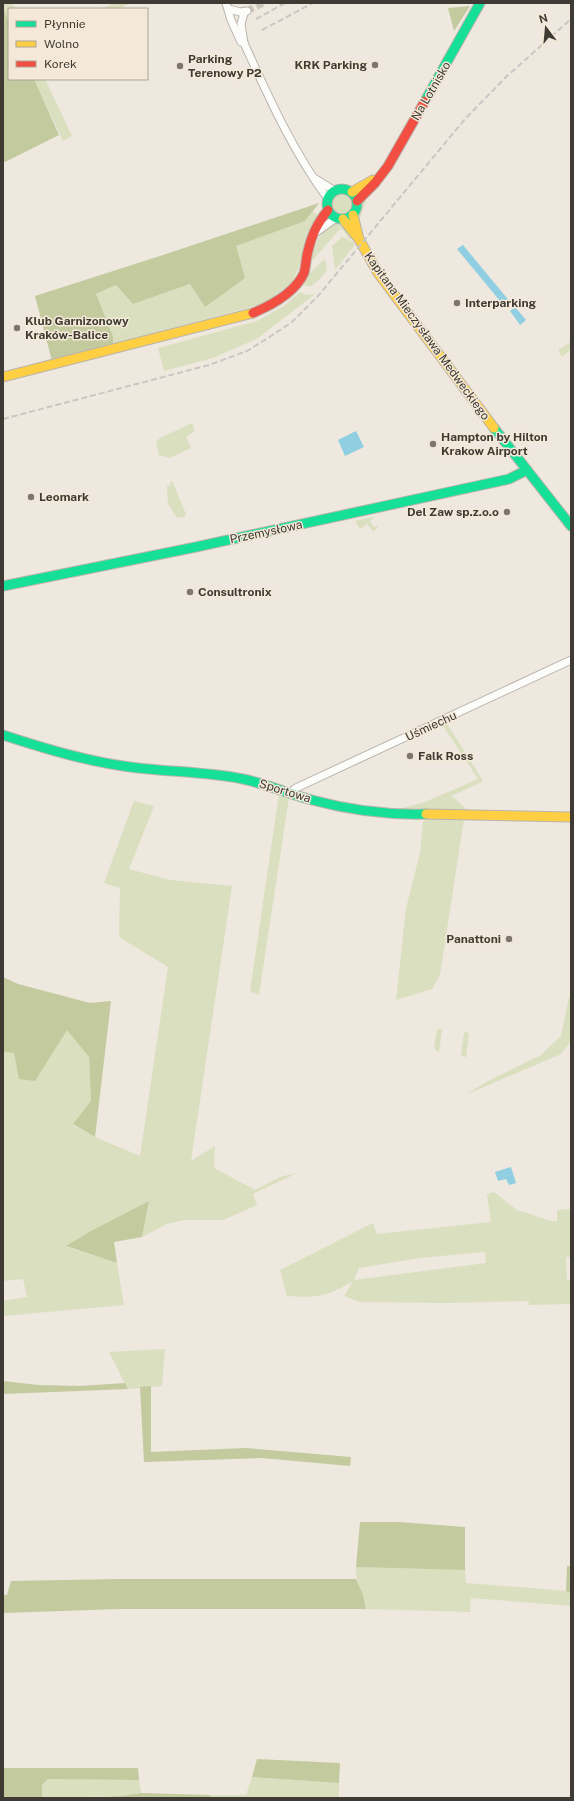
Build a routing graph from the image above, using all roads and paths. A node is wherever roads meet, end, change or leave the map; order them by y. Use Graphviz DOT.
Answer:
graph roads {
  1 [pos="480,3"];
  2 [pos="228,6"];
  3 [pos="244,43"];
  4 [pos="314,178"];
  5 [pos="378,178"];
  6 [pos="335,191"];
  7 [pos="352,192"];
  8 [pos="328,199"];
  9 [pos="357,201"];
  10 [pos="328,210"];
  11 [pos="353,215"];
  12 [pos="340,219"];
  13 [pos="315,232"];
  14 [pos="359,239"];
  15 [pos="3,377"];
  16 [pos="527,470"];
  17 [pos="571,526"];
  18 [pos="3,586"];
  19 [pos="571,660"];
  20 [pos="3,735"];
  21 [pos="291,792"];
  22 [pos="571,817"];
  1 -- 5 [label="street, Na Lotnisko"];
  2 -- 3 [label="street"];
  2 -- 3 [label="street"];
  3 -- 4 [label="street"];
  4 -- 6 [label="street"];
  4 -- 8 [label="street"];
  5 -- 7 [label="street, Na Lotnisko"];
  5 -- 9 [label="street, Na Lotnisko"];
  6 -- 7 [label="street"];
  6 -- 8 [label="street"];
  7 -- 9 [label="street"];
  8 -- 10 [label="street"];
  9 -- 11 [label="street"];
  10 -- 12 [label="street"];
  10 -- 13 [label="street"];
  11 -- 12 [label="street"];
  11 -- 14 [label="street, Kapitana Mieczysława Medweckiego"];
  12 -- 13 [label="street"];
  12 -- 14 [label="street, Kapitana Mieczysława Medweckiego"];
  13 -- 15 [label="street"];
  14 -- 16 [label="street, Kapitana Mieczysława Medweckiego"];
  16 -- 17 [label="street, Kapitana Mieczysława Medweckiego"];
  16 -- 18 [label="street, Przemysłowa"];
  19 -- 21 [label="street, Uśmiechu"];
  20 -- 21 [label="street, Sportowa"];
  21 -- 22 [label="street, Sportowa"];
}
